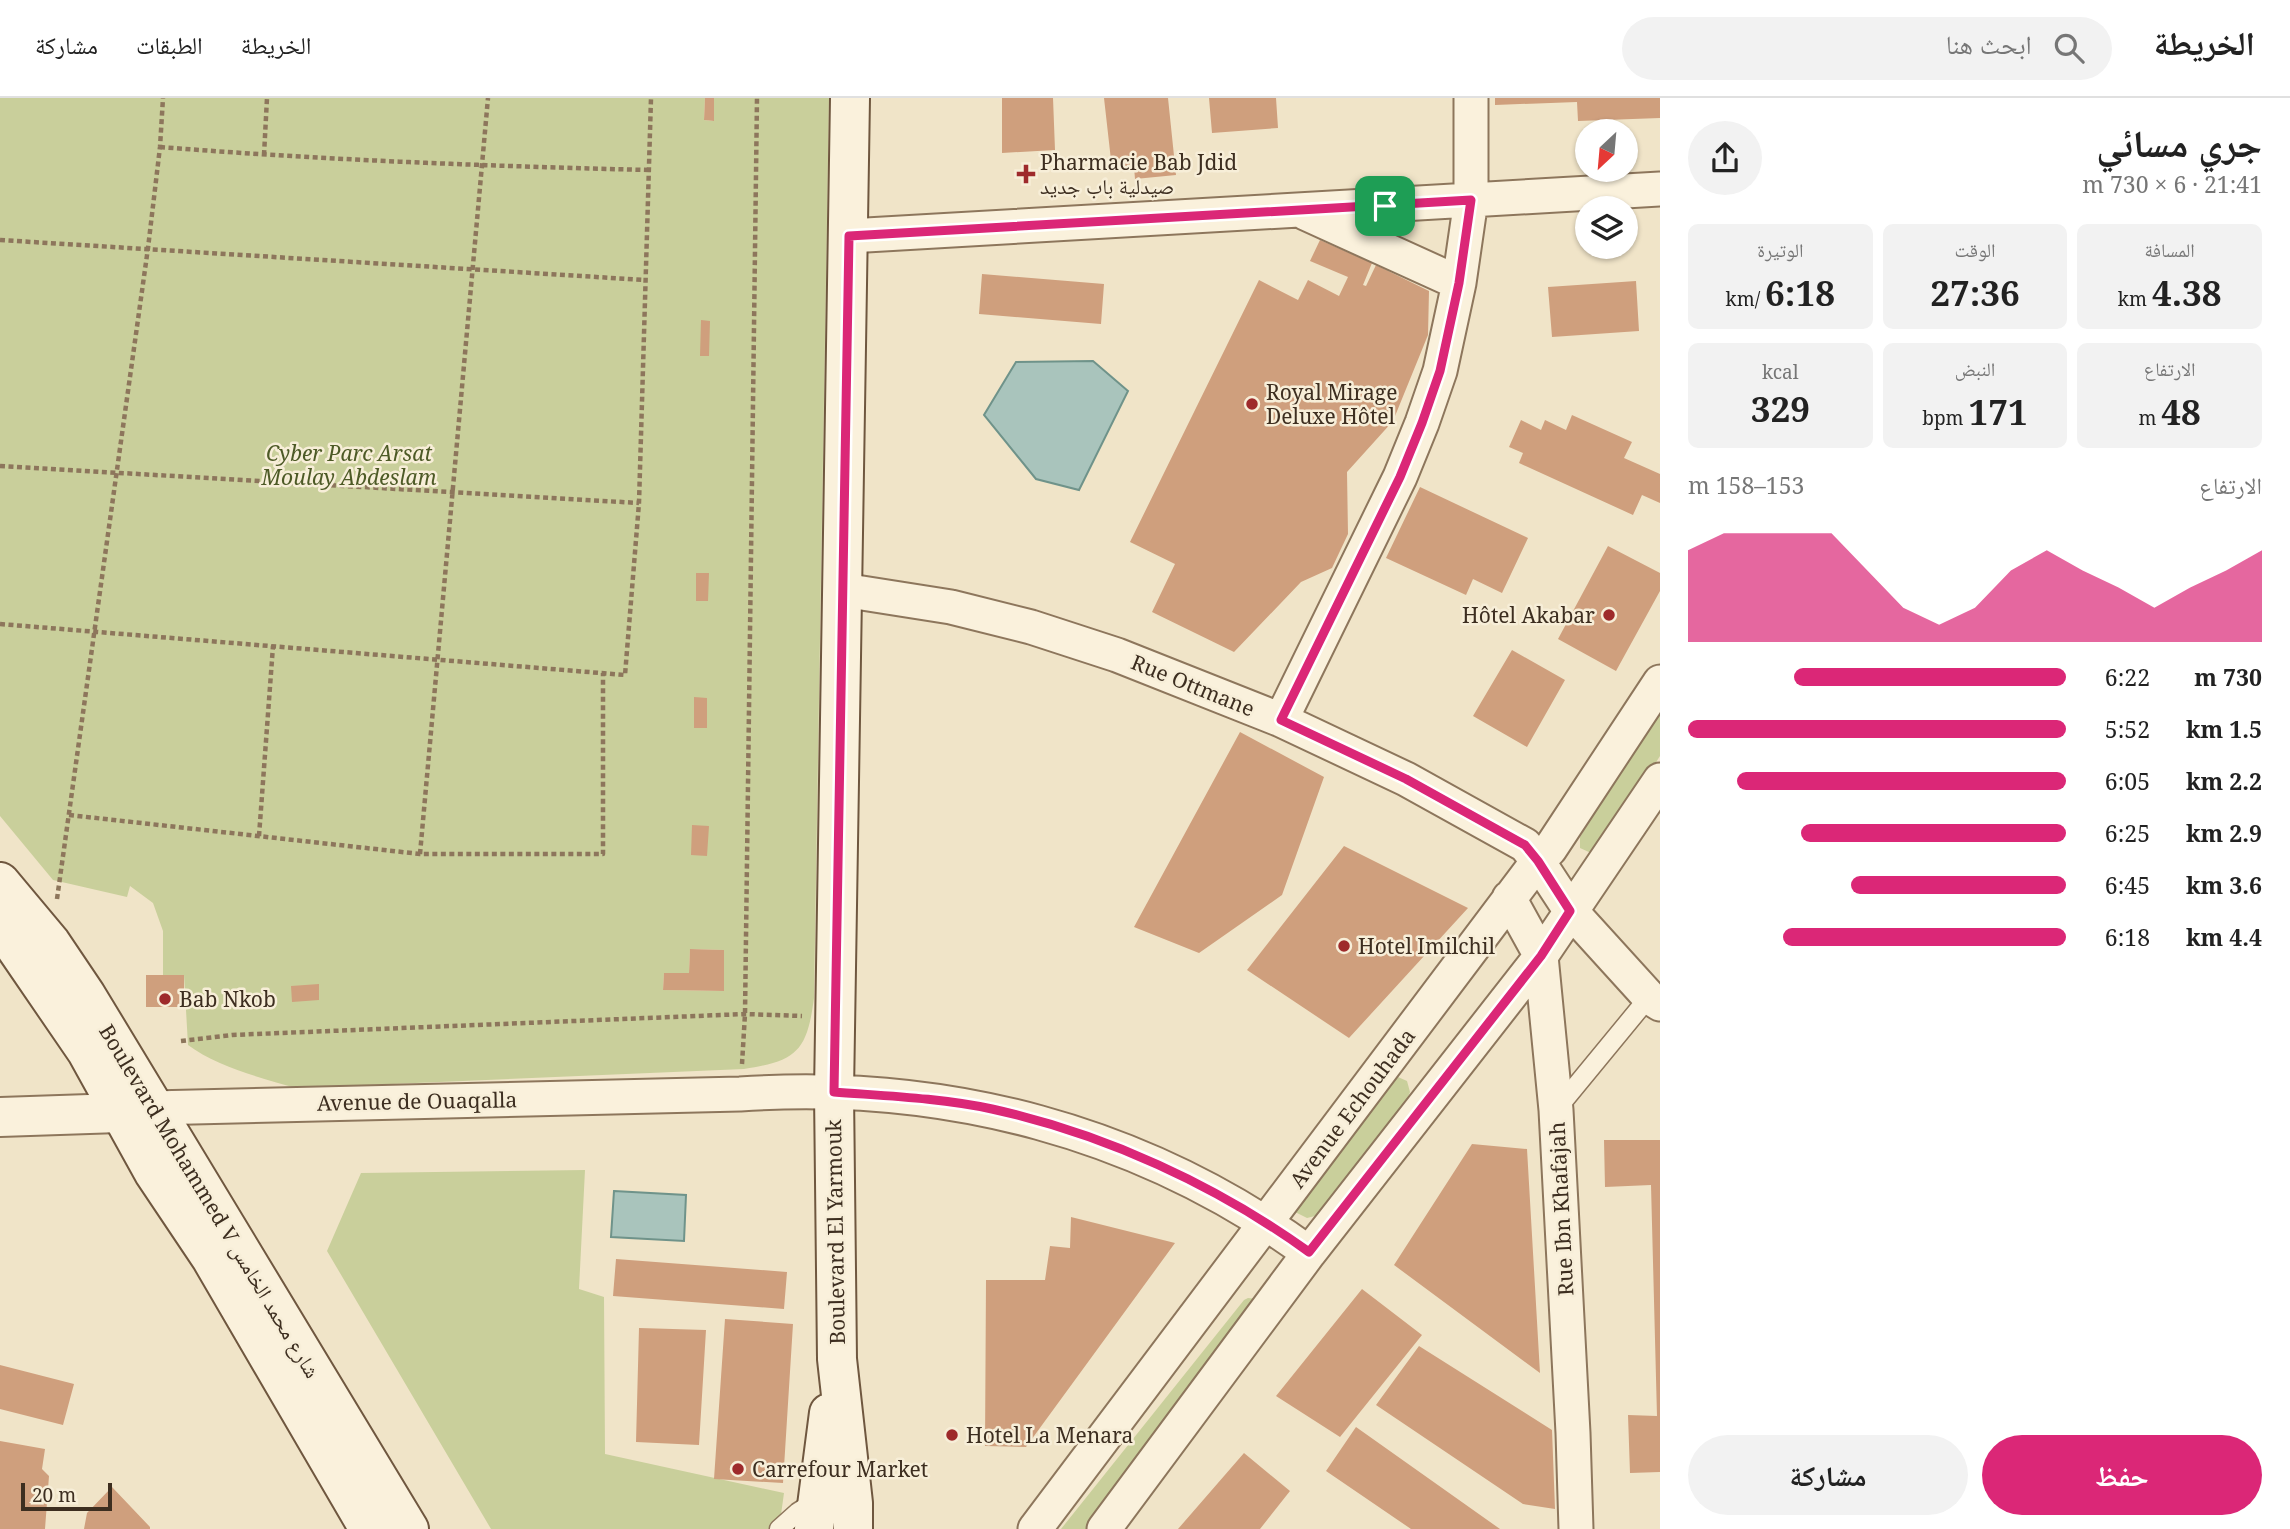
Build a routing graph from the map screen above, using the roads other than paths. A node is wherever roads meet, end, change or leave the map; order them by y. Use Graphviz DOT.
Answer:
graph roads {
  1 [pos="850,98"];
  2 [pos="1471,98"];
  3 [pos="1660,189"];
  4 [pos="1471,200"];
  5 [pos="1299,211"];
  6 [pos="849,236"];
  7 [pos="1459,283"];
  8 [pos="843,590"];
  9 [pos="1660,682"];
  10 [pos="1281,720"];
  11 [pos="1660,780"];
  12 [pos="1538,861"];
  13 [pos="0,882"];
  14 [pos="1510,898"];
  15 [pos="1570,911"];
  16 [pos="0,925"];
  17 [pos="1541,956"];
  18 [pos="1655,1000"];
  19 [pos="834,1092"];
  20 [pos="1556,1110"];
  21 [pos="136,1111"];
  22 [pos="0,1117"];
  23 [pos="1267,1222"];
  24 [pos="1309,1252"];
  25 [pos="837,1359"];
  26 [pos="816,1514"];
  27 [pos="369,1529"];
  28 [pos="409,1529"];
  29 [pos="779,1529"];
  30 [pos="853,1529"];
  31 [pos="1035,1529"];
  32 [pos="1104,1529"];
  33 [pos="1576,1529"];
  1 -- 6 [label="main road, Boulevard El Yarmouk"];
  2 -- 4 [label="street"];
  3 -- 4 [label="street"];
  4 -- 5 [label="street"];
  4 -- 7 [label="street"];
  5 -- 6 [label="street"];
  5 -- 7 [label="street"];
  6 -- 8 [label="main road, Boulevard El Yarmouk"];
  7 -- 10 [label="street"];
  8 -- 10 [label="street, Rue Ottmane"];
  8 -- 19 [label="main road, Boulevard El Yarmouk"];
  9 -- 12 [label="street, Avenue Echouhada"];
  10 -- 12 [label="street, Rue Ottmane"];
  11 -- 15 [label="street"];
  12 -- 14 [label="street, Avenue Echouhada"];
  12 -- 15 [label="street, Rue Ottmane"];
  13 -- 21 [label="main road, Boulevard Mohammed V شارع محمد الخامس"];
  14 -- 17 [label="street, Rue Ibn Khafajah"];
  14 -- 23 [label="street, Avenue Echouhada"];
  15 -- 17 [label="street"];
  15 -- 18 [label="street, Rue Ottmane"];
  16 -- 21 [label="main road, Boulevard Mohammed V شارع محمد الخامس"];
  17 -- 20 [label="street, Rue Ibn Khafajah"];
  17 -- 24 [label="street"];
  18 -- 20 [label="lane"];
  19 -- 21 [label="street, Avenue de Ouaqalla"];
  19 -- 23 [label="street, Avenue de Ouaqalla"];
  19 -- 25 [label="main road, Boulevard El Yarmouk"];
  20 -- 33 [label="street, Rue Ibn Khafajah"];
  21 -- 22 [label="main road, Avenue de Ouaqalla"];
  21 -- 27 [label="main road, Boulevard Mohammed V شارع محمد الخامس"];
  21 -- 28 [label="main road, Boulevard Mohammed V شارع محمد الخامس"];
  23 -- 24 [label="street, Avenue de Ouaqalla"];
  23 -- 31 [label="street, Avenue Echouhada"];
  24 -- 32 [label="street"];
  25 -- 26 [label="main road, Boulevard El Yarmouk"];
  25 -- 30 [label="main road, Boulevard El Yarmouk"];
  26 -- 29 [label="lane"];
}
